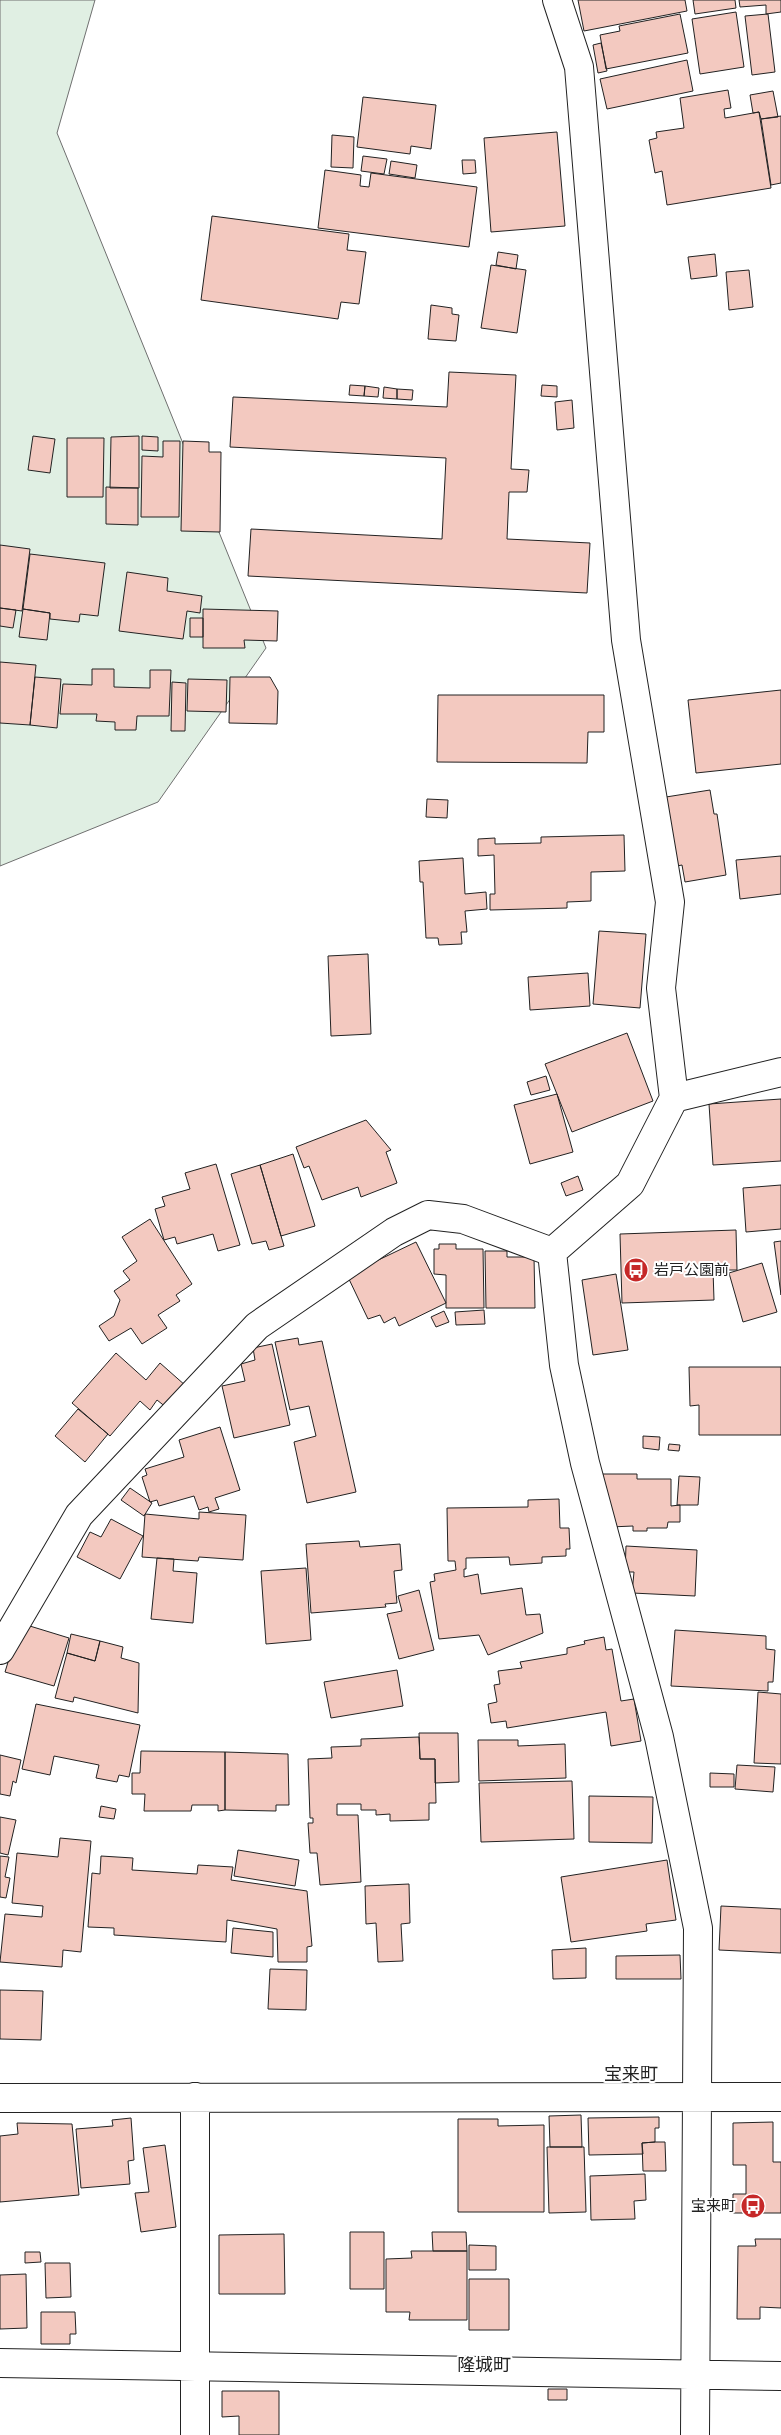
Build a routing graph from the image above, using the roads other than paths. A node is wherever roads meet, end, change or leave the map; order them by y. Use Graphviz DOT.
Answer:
graph roads {
  1 [pos="557,0"];
  2 [pos="781,1072"];
  3 [pos="674,1098"];
  4 [pos="552,1252"];
  5 [pos="0,1650"];
  6 [pos="195,2097"];
  7 [pos="781,2097"];
  8 [pos="0,2098"];
  9 [pos="697,2098"];
  10 [pos="0,2363"];
  11 [pos="195,2367"];
  12 [pos="694,2376"];
  13 [pos="781,2376"];
  14 [pos="194,2435"];
  15 [pos="695,2435"];
  1 -- 3 [label="street"];
  2 -- 3 [label="street"];
  3 -- 4 [label="street"];
  4 -- 5 [label="street"];
  4 -- 9 [label="street"];
  6 -- 8 [label="street"];
  6 -- 9 [label="street"];
  6 -- 11 [label="street"];
  7 -- 9 [label="street"];
  9 -- 12 [label="street"];
  10 -- 11 [label="street"];
  11 -- 12 [label="street"];
  11 -- 14 [label="street"];
  12 -- 13 [label="street"];
  12 -- 15 [label="street"];
}
